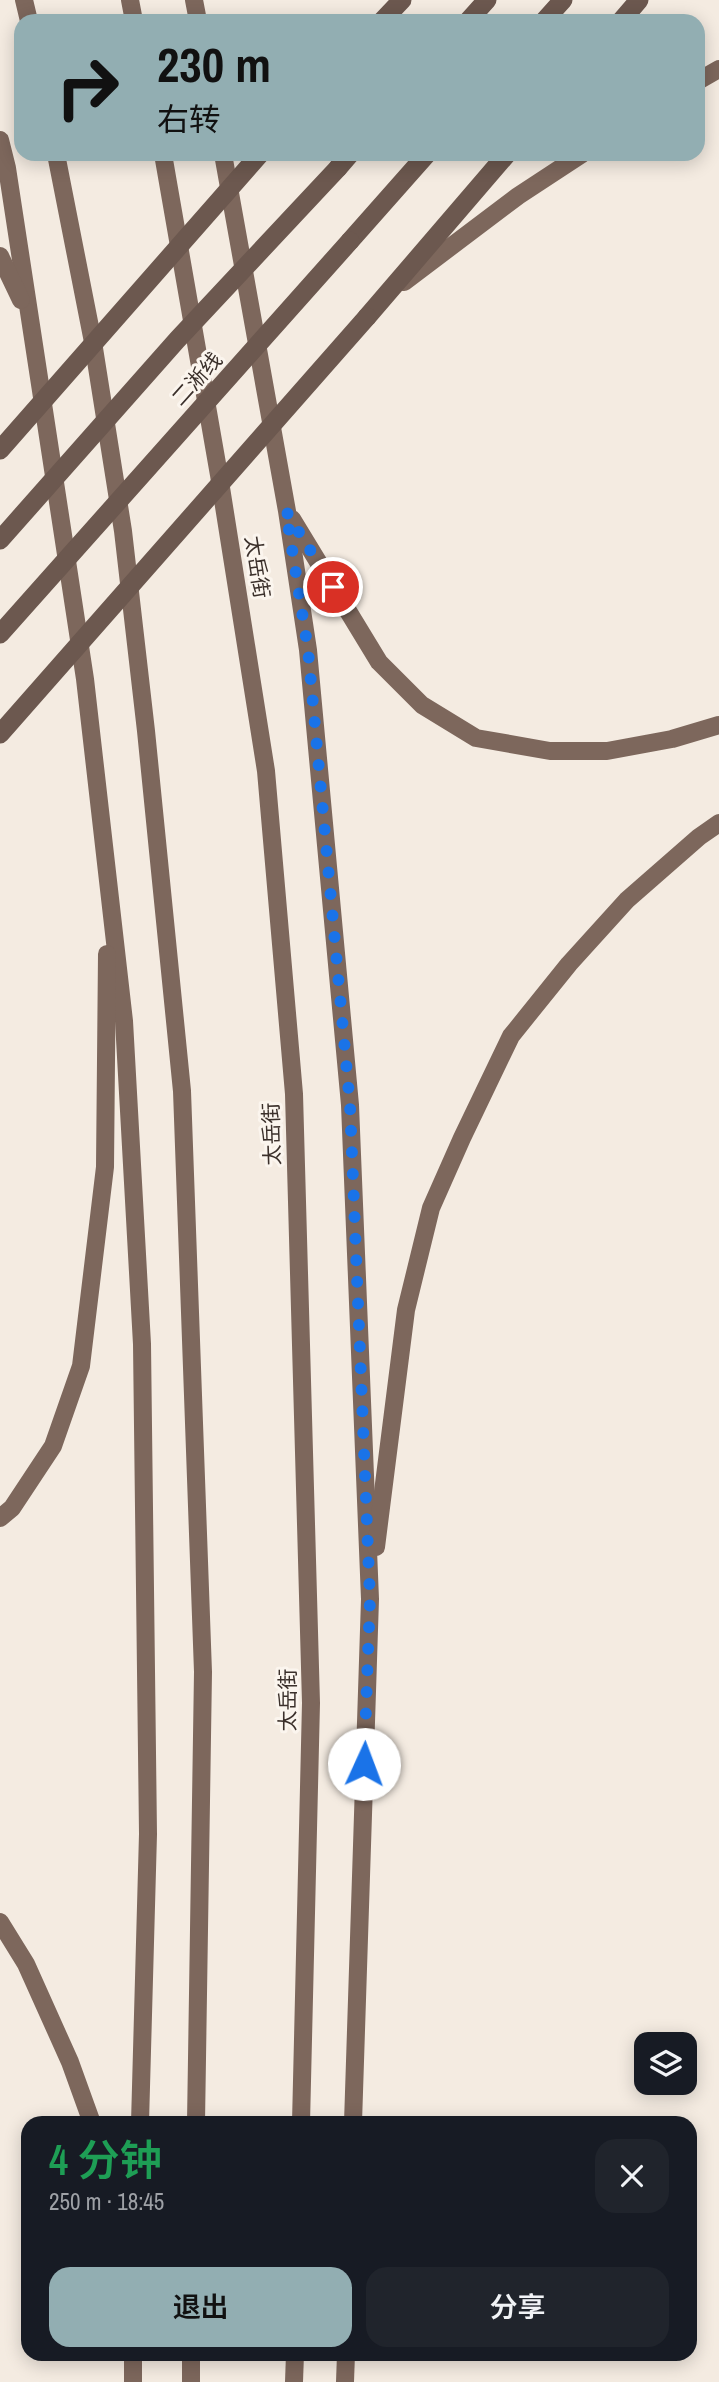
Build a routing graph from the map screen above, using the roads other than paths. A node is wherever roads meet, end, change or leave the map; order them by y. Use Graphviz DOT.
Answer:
graph roads {
  1 [pos="402,0"];
  2 [pos="487,0"];
  3 [pos="563,0"];
  4 [pos="639,0"];
  5 [pos="389,14"];
  6 [pos="474,14"];
  7 [pos="550,14"];
  8 [pos="627,14"];
  9 [pos="0,140"];
  10 [pos="57,161"];
  11 [pos="164,161"];
  12 [pos="224,161"];
  13 [pos="254,161"];
  14 [pos="344,161"];
  15 [pos="421,161"];
  16 [pos="501,161"];
  17 [pos="571,161"];
  18 [pos="0,256"];
  19 [pos="384,297"];
  20 [pos="30,321"];
  21 [pos="0,450"];
  22 [pos="286,511"];
  23 [pos="0,540"];
  24 [pos="0,634"];
  25 [pos="719,725"];
  26 [pos="0,734"];
  27 [pos="719,823"];
  28 [pos="108,877"];
  29 [pos="0,1518"];
  30 [pos="370,1599"];
  31 [pos="0,1922"];
  32 [pos="89,2116"];
  33 [pos="140,2116"];
  34 [pos="196,2116"];
  35 [pos="301,2116"];
  36 [pos="353,2116"];
  37 [pos="133,2361"];
  38 [pos="191,2361"];
  39 [pos="295,2361"];
  40 [pos="345,2361"];
  41 [pos="133,2382"];
  42 [pos="191,2382"];
  43 [pos="294,2382"];
  44 [pos="345,2382"];
  1 -- 5 [label="highway"];
  2 -- 6 [label="highway"];
  3 -- 7 [label="highway"];
  4 -- 8 [label="highway"];
  9 -- 20 [label="main road"];
  10 -- 34 [label="main road"];
  11 -- 35 [label="main road, 太岳街"];
  12 -- 22 [label="main road"];
  13 -- 21 [label="highway, bridge"];
  14 -- 23 [label="highway, 二淅线, bridge"];
  15 -- 24 [label="highway, 二淅线, bridge"];
  16 -- 19 [label="highway"];
  17 -- 19 [label="main road"];
  18 -- 20 [label="main road"];
  19 -- 26 [label="highway, bridge"];
  20 -- 28 [label="main road"];
  22 -- 25 [label="main road"];
  22 -- 30 [label="main road"];
  27 -- 30 [label="main road"];
  28 -- 29 [label="main road"];
  28 -- 33 [label="main road"];
  30 -- 36 [label="main road"];
  31 -- 32 [label="main road"];
  37 -- 41 [label="main road"];
  38 -- 42 [label="main road"];
  39 -- 43 [label="main road"];
  40 -- 44 [label="main road"];
}
